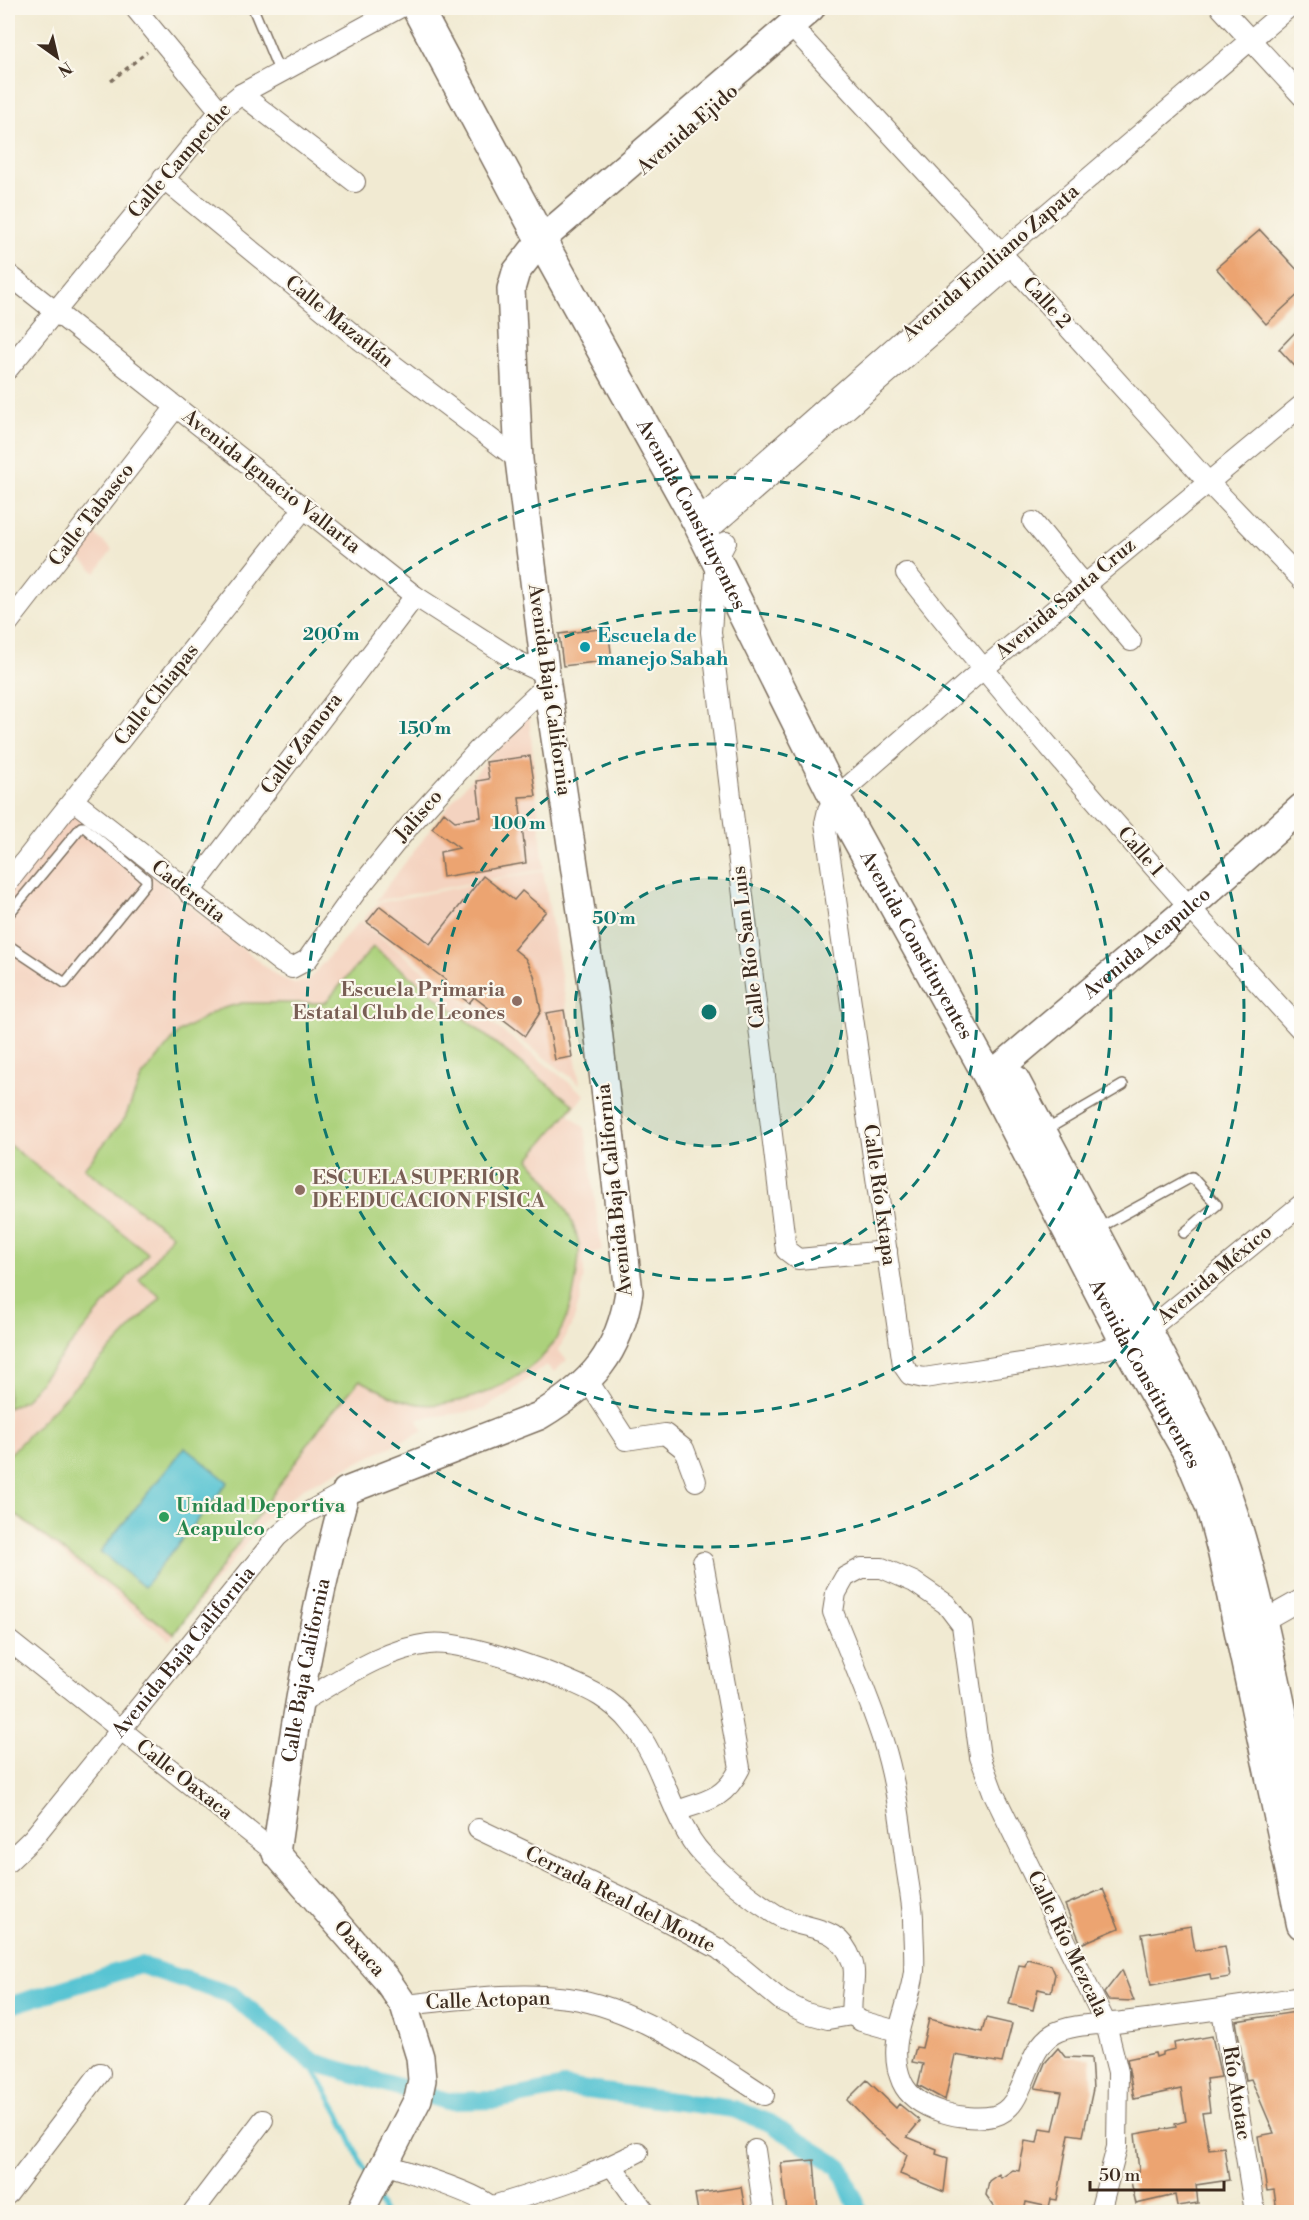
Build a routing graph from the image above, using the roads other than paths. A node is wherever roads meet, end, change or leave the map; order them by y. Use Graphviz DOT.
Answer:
graph roads {
  1 [pos="135,8"];
  2 [pos="253,8"];
  3 [pos="399,8"];
  4 [pos="417,8"];
  5 [pos="437,8"];
  6 [pos="810,8"];
  7 [pos="829,8"];
  8 [pos="1221,8"];
  9 [pos="1288,8"];
  10 [pos="794,29"];
  11 [pos="1250,39"];
  12 [pos="280,72"];
  13 [pos="241,94"];
  14 [pos="1302,96"];
  15 [pos="220,111"];
  16 [pos="163,178"];
  17 [pos="355,183"];
  18 [pos="545,245"];
  19 [pos="1007,260"];
  20 [pos="8,274"];
  21 [pos="55,310"];
  22 [pos="8,369"];
  23 [pos="1302,405"];
  24 [pos="176,407"];
  25 [pos="519,460"];
  26 [pos="1208,482"];
  27 [pos="305,507"];
  28 [pos="1033,522"];
  29 [pos="711,532"];
  30 [pos="906,573"];
  31 [pos="1302,580"];
  32 [pos="1085,584"];
  33 [pos="415,596"];
  34 [pos="8,623"];
  35 [pos="1131,641"];
  36 [pos="983,669"];
  37 [pos="546,679"];
  38 [pos="843,792"];
  39 [pos="74,801"];
  40 [pos="1302,807"];
  41 [pos="8,882"];
  42 [pos="189,893"];
  43 [pos="1189,908"];
  44 [pos="8,915"];
  45 [pos="8,945"];
  46 [pos="307,960"];
  47 [pos="1302,1031"];
  48 [pos="997,1070"];
  49 [pos="1123,1085"];
  50 [pos="1032,1137"];
  51 [pos="1302,1204"];
  52 [pos="1184,1233"];
  53 [pos="1084,1237"];
  54 [pos="887,1251"];
  55 [pos="1137,1336"];
  56 [pos="588,1381"];
  57 [pos="696,1480"];
  58 [pos="346,1491"];
  59 [pos="703,1562"];
  60 [pos="1302,1599"];
  61 [pos="1250,1628"];
  62 [pos="8,1642"];
  63 [pos="297,1704"];
  64 [pos="120,1730"];
  65 [pos="676,1811"];
  66 [pos="1302,1811"];
  67 [pos="478,1829"];
  68 [pos="276,1854"];
  69 [pos="8,1862"];
  70 [pos="1302,1924"];
  71 [pos="1302,1997"];
  72 [pos="404,2005"];
  73 [pos="1222,2010"];
  74 [pos="852,2015"];
  75 [pos="1106,2024"];
  76 [pos="897,2031"];
  77 [pos="100,2073"];
  78 [pos="764,2094"];
  79 [pos="263,2120"];
  80 [pos="755,2150"];
  81 [pos="638,2152"];
  82 [pos="612,2166"];
  83 [pos="383,2170"];
  84 [pos="8,2194"];
  85 [pos="362,2208"];
  86 [pos="494,2209"];
  87 [pos="193,2212"];
  88 [pos="645,2212"];
  89 [pos="764,2212"];
  90 [pos="1100,2212"];
  91 [pos="1255,2212"];
  1 -- 15 [label="street"];
  2 -- 12 [label="lane"];
  3 -- 12 [label="street, Calle Campeche"];
  4 -- 18 [label="main road, Avenida Constituyentes"];
  5 -- 18 [label="main road, Avenida Constituyentes"];
  6 -- 10 [label="main road, Avenida Ejido"];
  7 -- 10 [label="main road, Avenida Ejido"];
  8 -- 11 [label="street"];
  9 -- 11 [label="street, Avenida Emiliano Zapata"];
  10 -- 18 [label="main road, Avenida Ejido"];
  10 -- 19 [label="street, Calle 2"];
  11 -- 14 [label="street"];
  11 -- 19 [label="street, Avenida Emiliano Zapata"];
  12 -- 13 [label="street, Calle Campeche"];
  13 -- 15 [label="street, Calle Campeche"];
  13 -- 17 [label="street"];
  15 -- 16 [label="street, Calle Campeche"];
  16 -- 21 [label="street, Calle Campeche"];
  16 -- 25 [label="street, Calle Mazatlán"];
  18 -- 25 [label="main road, Avenida Baja California"];
  18 -- 29 [label="main road, Avenida Constituyentes"];
  19 -- 26 [label="street, Calle 2"];
  19 -- 29 [label="street, Avenida Emiliano Zapata"];
  20 -- 21 [label="street, Avenida Ignacio Vallarta"];
  21 -- 22 [label="street, Calle Campeche"];
  21 -- 24 [label="street, Avenida Ignacio Vallarta"];
  23 -- 26 [label="street, Avenida Santa Cruz"];
  24 -- 27 [label="street, Avenida Ignacio Vallarta"];
  24 -- 34 [label="street, Calle Tabasco"];
  25 -- 37 [label="main road, Avenida Baja California"];
  26 -- 31 [label="street, Calle 2"];
  26 -- 32 [label="street, Avenida Santa Cruz"];
  27 -- 33 [label="street, Avenida Ignacio Vallarta"];
  27 -- 39 [label="street, Calle Chiapas"];
  28 -- 32 [label="street"];
  29 -- 38 [label="main road, Avenida Constituyentes"];
  29 -- 54 [label="street, Calle Río San Luis"];
  30 -- 36 [label="street, Calle 1"];
  32 -- 35 [label="street"];
  32 -- 36 [label="street, Avenida Santa Cruz"];
  33 -- 37 [label="street, Avenida Ignacio Vallarta"];
  33 -- 42 [label="street, Calle Zamora"];
  36 -- 38 [label="street, Avenida Santa Cruz"];
  36 -- 43 [label="street, Calle 1"];
  37 -- 46 [label="street, Jalisco"];
  37 -- 56 [label="main road, Avenida Baja California"];
  38 -- 48 [label="main road, Avenida Constituyentes"];
  38 -- 54 [label="street, Calle Río Ixtapa"];
  39 -- 41 [label="street, Calle Chiapas"];
  39 -- 42 [label="street, Cadereita"];
  40 -- 43 [label="main road, Avenida Acapulco"];
  42 -- 46 [label="street, Cadereita"];
  43 -- 47 [label="street, Calle 1"];
  43 -- 48 [label="main road, Avenida Acapulco"];
  44 -- 45 [label="lane"];
  48 -- 50 [label="main road, Avenida Constituyentes"];
  49 -- 50 [label="lane"];
  50 -- 53 [label="main road, Avenida Constituyentes"];
  51 -- 55 [label="street, Avenida México"];
  52 -- 53 [label="lane"];
  53 -- 55 [label="main road, Avenida Constituyentes"];
  54 -- 55 [label="street, Calle Río Ixtapa"];
  55 -- 61 [label="main road, Avenida Constituyentes"];
  56 -- 57 [label="street"];
  56 -- 58 [label="main road, Avenida Baja California"];
  58 -- 63 [label="main road, Calle Baja California"];
  58 -- 64 [label="street, Avenida Baja California"];
  59 -- 65 [label="street"];
  60 -- 61 [label="street"];
  61 -- 66 [label="main road, Avenida Constituyentes"];
  61 -- 70 [label="main road, Avenida Constituyentes"];
  62 -- 64 [label="street, Calle Oaxaca"];
  63 -- 65 [label="street"];
  63 -- 68 [label="main road, Calle Baja California"];
  64 -- 68 [label="street, Calle Oaxaca"];
  64 -- 69 [label="street, Avenida Baja California"];
  65 -- 74 [label="street"];
  67 -- 74 [label="street, Cerrada Real del Monte"];
  68 -- 72 [label="main road, Oaxaca"];
  71 -- 73 [label="street"];
  72 -- 78 [label="street, Calle Actopan"];
  72 -- 83 [label="main road, Oaxaca"];
  73 -- 75 [label="street"];
  73 -- 91 [label="street, Río Atotac"];
  74 -- 76 [label="street"];
  75 -- 76 [label="street, Calle Río Mezcala"];
  75 -- 76 [label="street, Calle Río Mezcala"];
  75 -- 90 [label="street"];
  77 -- 84 [label="street"];
  79 -- 87 [label="street"];
  80 -- 89 [label="street"];
  81 -- 82 [label="street"];
  82 -- 86 [label="street"];
  82 -- 88 [label="street"];
  83 -- 85 [label="main road"];
  83 -- 86 [label="street"];
}
